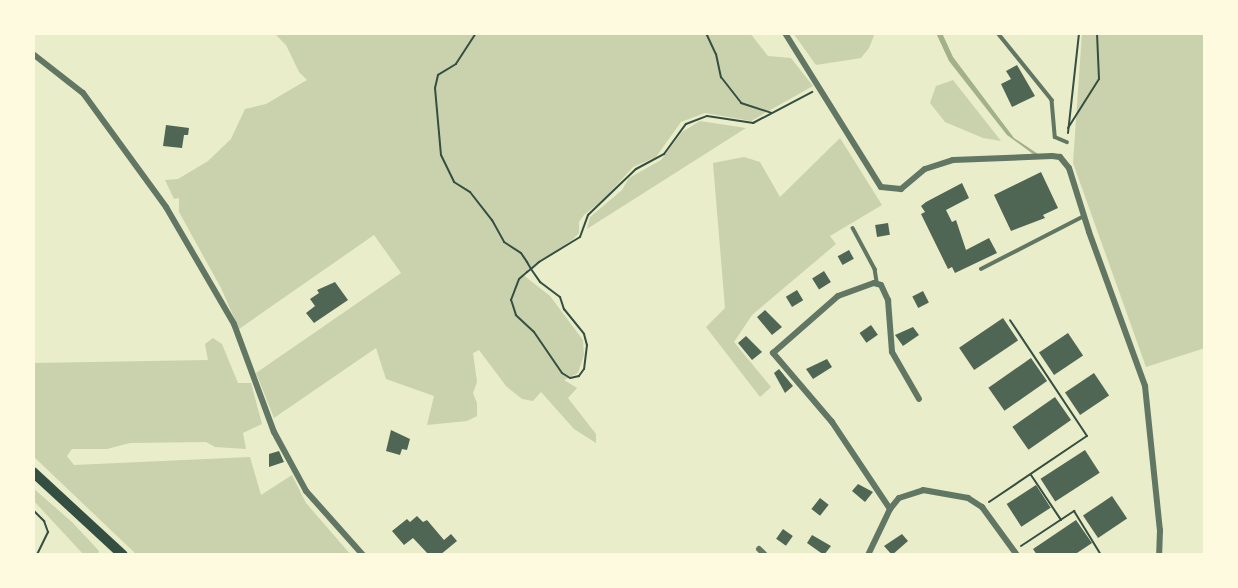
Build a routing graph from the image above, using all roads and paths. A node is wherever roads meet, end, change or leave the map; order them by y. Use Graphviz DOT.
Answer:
graph roads {
  1 [pos="476,33"];
  2 [pos="705,33"];
  3 [pos="785,33"];
  4 [pos="998,33"];
  5 [pos="1079,33"];
  6 [pos="1097,33"];
  7 [pos="33,54"];
  8 [pos="819,88"];
  9 [pos="773,113"];
  10 [pos="1068,128"];
  11 [pos="1067,142"];
  12 [pos="1084,216"];
  13 [pos="853,228"];
  14 [pos="531,268"];
  15 [pos="981,269"];
  16 [pos="878,284"];
  17 [pos="1010,320"];
  18 [pos="919,398"];
  19 [pos="33,472"];
  20 [pos="1030,474"];
  21 [pos="982,507"];
  22 [pos="890,509"];
  23 [pos="33,510"];
  24 [pos="1061,520"];
  25 [pos="759,549"];
  26 [pos="1016,552"];
  27 [pos="37,555"];
  28 [pos="123,555"];
  29 [pos="363,555"];
  30 [pos="765,555"];
  31 [pos="868,555"];
  32 [pos="1101,555"];
  33 [pos="1159,555"];
  1 -- 14 [label="path"];
  2 -- 9 [label="path"];
  3 -- 8 [label="street"];
  4 -- 11 [label="lane"];
  5 -- 10 [label="path"];
  6 -- 10 [label="path"];
  7 -- 29 [label="street"];
  8 -- 9 [label="path"];
  8 -- 12 [label="street"];
  9 -- 14 [label="path"];
  10 -- 11 [label="path"];
  12 -- 15 [label="lane"];
  12 -- 33 [label="street"];
  13 -- 16 [label="lane"];
  14 -- 14 [label="path"];
  16 -- 18 [label="street"];
  16 -- 22 [label="street"];
  17 -- 20 [label="path"];
  19 -- 28 [label="highway"];
  20 -- 21 [label="path"];
  20 -- 24 [label="path"];
  21 -- 22 [label="street"];
  21 -- 26 [label="street"];
  22 -- 31 [label="street"];
  23 -- 27 [label="path"];
  24 -- 26 [label="path"];
  24 -- 32 [label="path"];
  25 -- 30 [label="street"];
}
